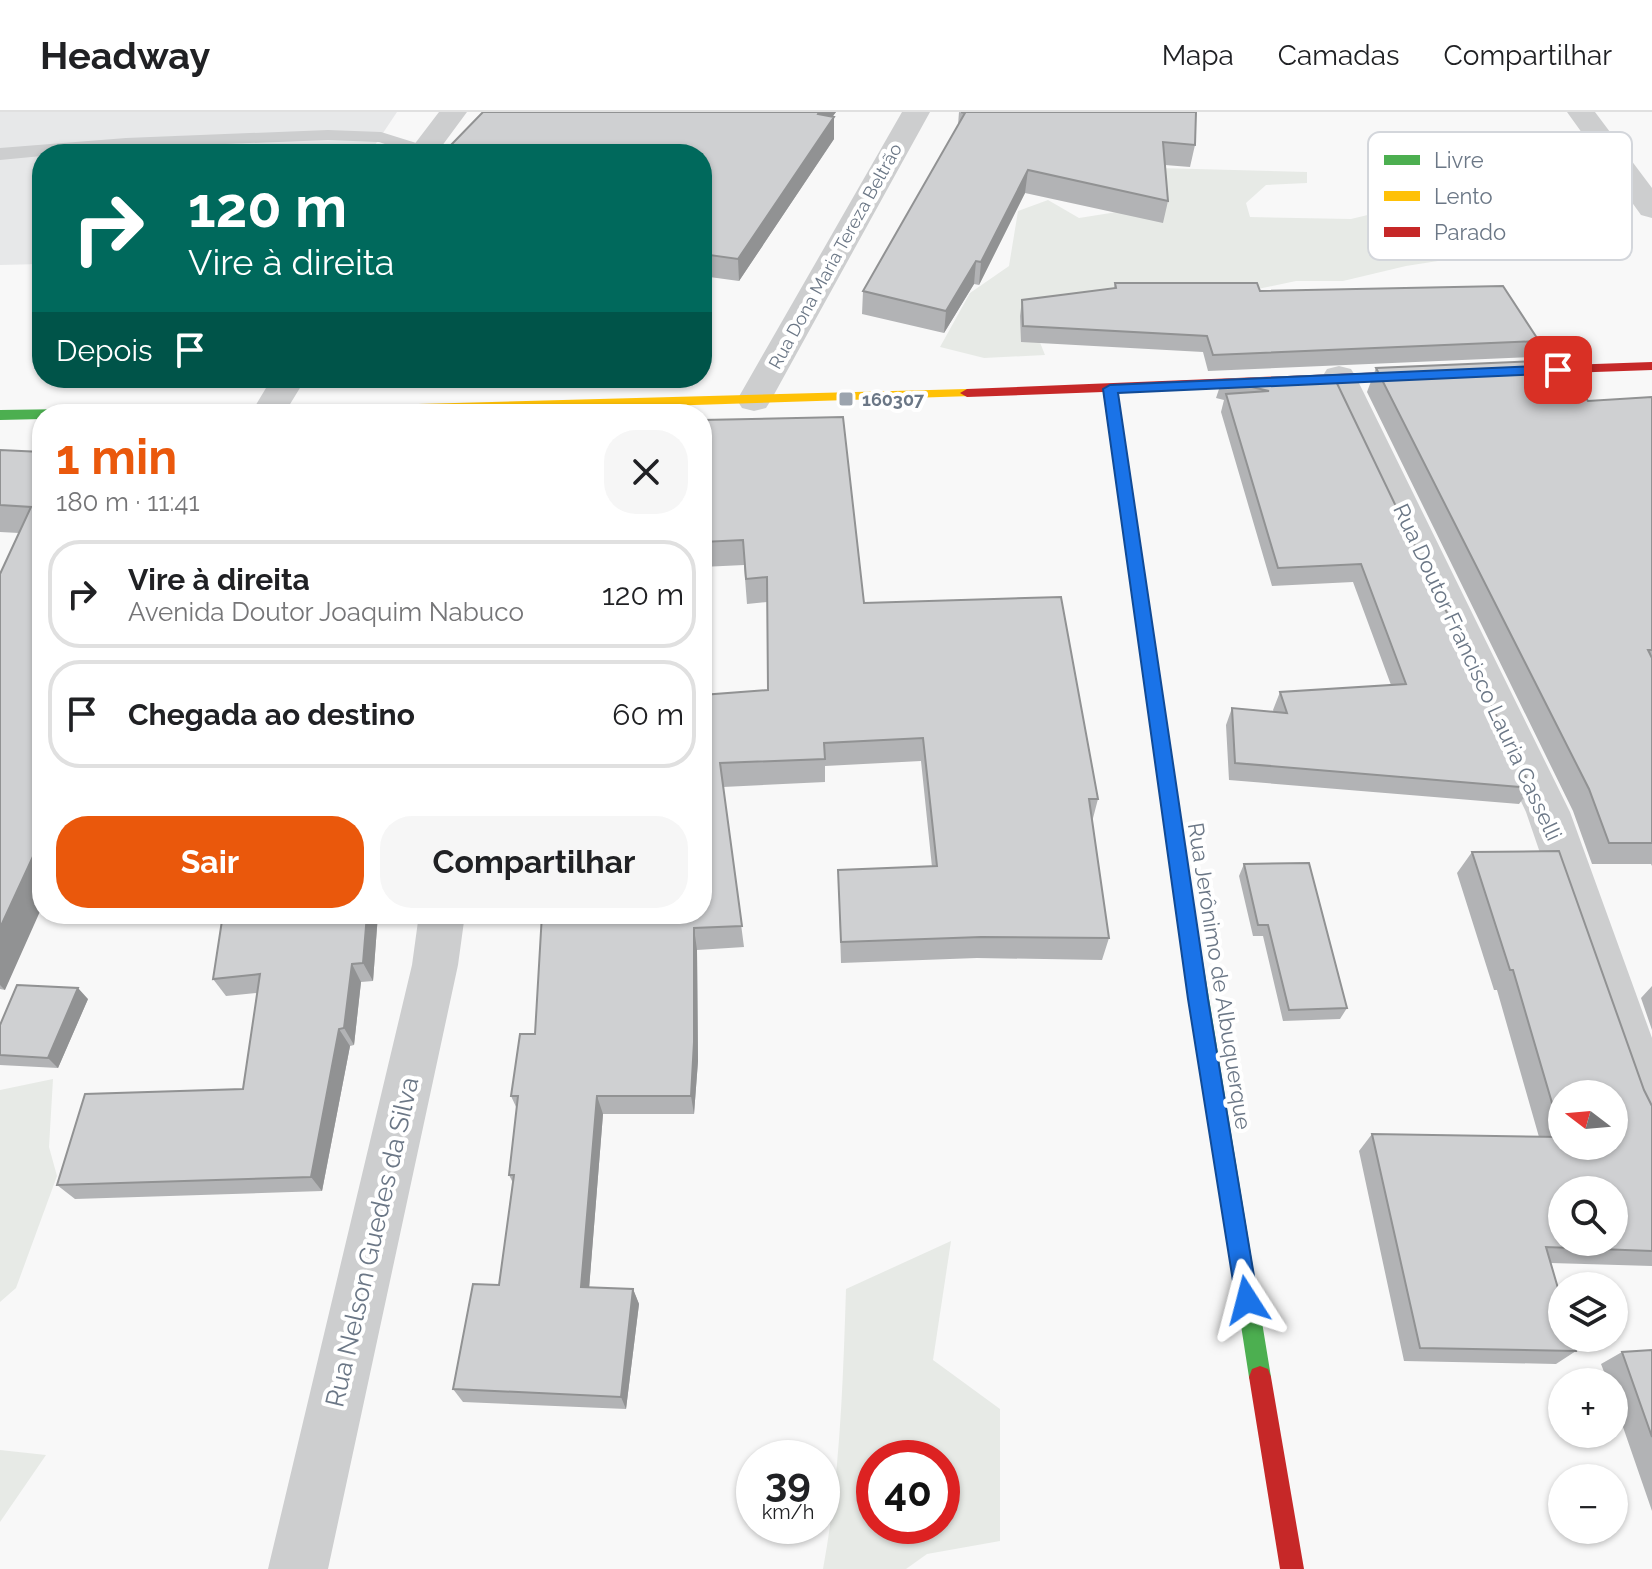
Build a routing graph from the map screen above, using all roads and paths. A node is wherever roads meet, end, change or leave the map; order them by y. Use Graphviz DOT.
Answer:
graph roads {
  1 [pos="453,112"];
  2 [pos="916,112"];
  3 [pos="1581,112"];
  4 [pos="1596,132"];
  5 [pos="115,144"];
  6 [pos="400,144"];
  7 [pos="428,144"];
  8 [pos="32,151"];
  9 [pos="0,154"];
  10 [pos="1632,182"];
  11 [pos="1652,209"];
  12 [pos="1652,366"];
  13 [pos="1480,372"];
  14 [pos="1448,374"];
  15 [pos="1339,377"];
  16 [pos="1110,389"];
  17 [pos="754,400"];
  18 [pos="661,404"];
  19 [pos="32,414"];
  20 [pos="0,415"];
  21 [pos="441,924"];
  22 [pos="1652,1107"];
  23 [pos="298,1569"];
  24 [pos="1292,1569"];
  1 -- 7 [label="street"];
  2 -- 17 [label="street, Rua Dona Maria Tereza Beltrão"];
  3 -- 4 [label="street"];
  5 -- 6 [label="lane"];
  8 -- 9 [label="lane"];
  10 -- 11 [label="street"];
  12 -- 13 [label="main road"];
  14 -- 15 [label="main road"];
  15 -- 16 [label="main road"];
  15 -- 22 [label="street, Rua Doutor Francisco Lauria Casselli"];
  16 -- 17 [label="main road"];
  16 -- 24 [label="main road, Rua Jerônimo de Albuquerque"];
  17 -- 18 [label="main road"];
  19 -- 20 [label="main road"];
  21 -- 23 [label="street, Rua Nelson Guedes da Silva"];
}
